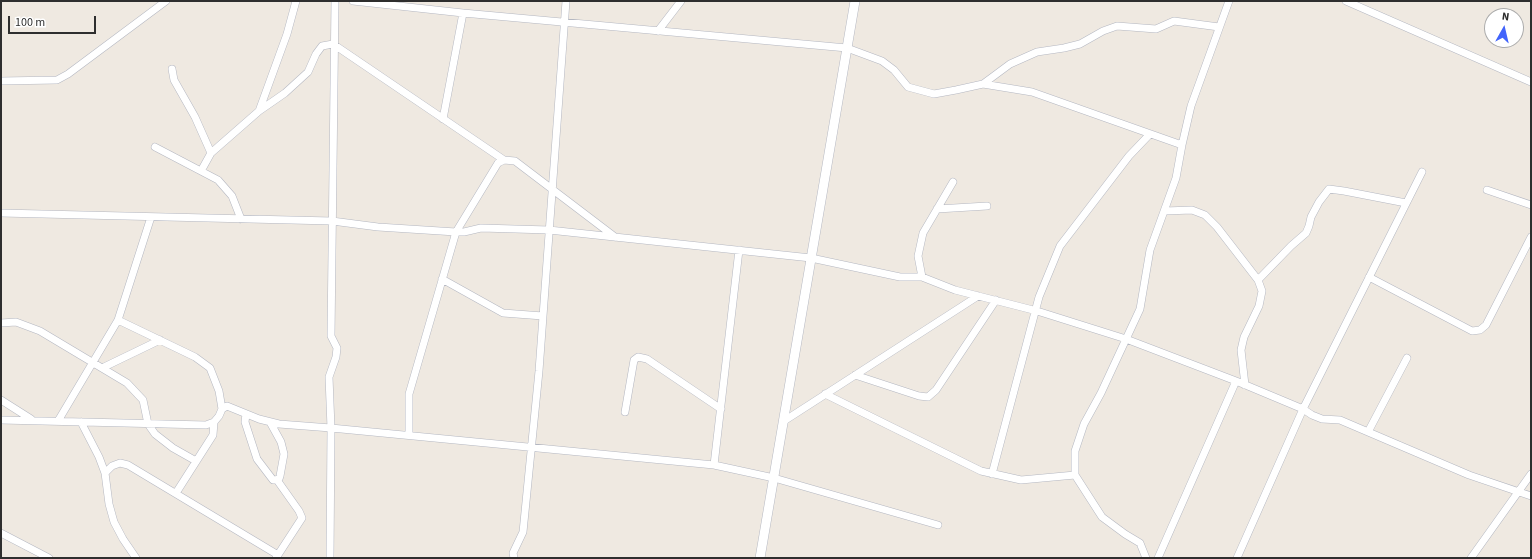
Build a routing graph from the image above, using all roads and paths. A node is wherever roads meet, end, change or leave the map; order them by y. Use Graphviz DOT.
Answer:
graph roads {
  1 [pos="166,1"];
  2 [pos="296,1"];
  3 [pos="334,1"];
  4 [pos="353,1"];
  5 [pos="566,1"];
  6 [pos="681,1"];
  7 [pos="854,1"];
  8 [pos="1229,1"];
  9 [pos="1346,1"];
  10 [pos="463,13"];
  11 [pos="565,22"];
  12 [pos="1220,27"];
  13 [pos="658,31"];
  14 [pos="334,44"];
  15 [pos="847,48"];
  16 [pos="172,68"];
  17 [pos="1,81"];
  18 [pos="1531,82"];
  19 [pos="983,84"];
  20 [pos="259,111"];
  21 [pos="443,118"];
  22 [pos="1150,134"];
  23 [pos="1182,145"];
  24 [pos="155,147"];
  25 [pos="210,153"];
  26 [pos="504,160"];
  27 [pos="201,171"];
  28 [pos="1422,172"];
  29 [pos="953,182"];
  30 [pos="552,189"];
  31 [pos="1487,190"];
  32 [pos="1406,203"];
  33 [pos="1531,205"];
  34 [pos="987,206"];
  35 [pos="937,209"];
  36 [pos="1165,211"];
  37 [pos="1,213"];
  38 [pos="151,217"];
  39 [pos="241,219"];
  40 [pos="332,221"];
  41 [pos="550,230"];
  42 [pos="456,232"];
  43 [pos="615,237"];
  44 [pos="1531,237"];
  45 [pos="739,250"];
  46 [pos="812,258"];
  47 [pos="922,277"];
  48 [pos="1369,277"];
  49 [pos="442,279"];
  50 [pos="1258,280"];
  51 [pos="978,296"];
  52 [pos="996,300"];
  53 [pos="1037,311"];
  54 [pos="543,316"];
  55 [pos="118,320"];
  56 [pos="1,323"];
  57 [pos="1126,339"];
  58 [pos="160,340"];
  59 [pos="1408,358"];
  60 [pos="94,363"];
  61 [pos="102,368"];
  62 [pos="855,375"];
  63 [pos="1236,381"];
  64 [pos="1245,385"];
  65 [pos="825,394"];
  66 [pos="1,400"];
  67 [pos="222,409"];
  68 [pos="721,409"];
  69 [pos="1303,409"];
  70 [pos="625,412"];
  71 [pos="246,414"];
  72 [pos="1,420"];
  73 [pos="33,420"];
  74 [pos="58,421"];
  75 [pos="784,421"];
  76 [pos="82,422"];
  77 [pos="214,422"];
  78 [pos="270,422"];
  79 [pos="148,424"];
  80 [pos="330,428"];
  81 [pos="1368,432"];
  82 [pos="409,435"];
  83 [pos="531,447"];
  84 [pos="196,461"];
  85 [pos="714,466"];
  86 [pos="104,473"];
  87 [pos="992,474"];
  88 [pos="1531,474"];
  89 [pos="1075,475"];
  90 [pos="774,478"];
  91 [pos="277,480"];
  92 [pos="1519,492"];
  93 [pos="176,493"];
  94 [pos="1531,496"];
  95 [pos="938,525"];
  96 [pos="1,533"];
  97 [pos="277,556"];
  98 [pos="48,558"];
  99 [pos="136,558"];
  100 [pos="330,558"];
  101 [pos="514,558"];
  102 [pos="760,558"];
  103 [pos="1146,558"];
  104 [pos="1158,558"];
  105 [pos="1237,558"];
  106 [pos="1471,558"];
  1 -- 17 [label="street"];
  2 -- 20 [label="street"];
  3 -- 14 [label="street"];
  4 -- 10 [label="street"];
  5 -- 11 [label="street"];
  6 -- 13 [label="street"];
  7 -- 15 [label="street"];
  8 -- 12 [label="street"];
  9 -- 18 [label="street"];
  10 -- 11 [label="street"];
  10 -- 21 [label="street"];
  11 -- 13 [label="street"];
  11 -- 30 [label="street"];
  12 -- 19 [label="street"];
  12 -- 23 [label="street"];
  13 -- 15 [label="street"];
  14 -- 20 [label="street"];
  14 -- 21 [label="street"];
  14 -- 40 [label="street"];
  15 -- 19 [label="street"];
  15 -- 46 [label="street"];
  16 -- 25 [label="street"];
  19 -- 22 [label="street"];
  20 -- 25 [label="street"];
  21 -- 26 [label="street"];
  22 -- 23 [label="street"];
  22 -- 53 [label="street"];
  23 -- 36 [label="street"];
  24 -- 27 [label="street"];
  25 -- 27 [label="street"];
  26 -- 30 [label="street"];
  26 -- 42 [label="street"];
  27 -- 39 [label="street"];
  28 -- 32 [label="street"];
  29 -- 35 [label="street"];
  30 -- 41 [label="street"];
  30 -- 43 [label="street"];
  31 -- 33 [label="street"];
  32 -- 48 [label="street"];
  32 -- 50 [label="street"];
  34 -- 35 [label="street"];
  35 -- 47 [label="street"];
  36 -- 50 [label="street"];
  36 -- 57 [label="street"];
  37 -- 38 [label="street"];
  38 -- 39 [label="street"];
  38 -- 55 [label="street"];
  39 -- 40 [label="street"];
  40 -- 42 [label="street"];
  40 -- 80 [label="street"];
  41 -- 42 [label="street"];
  41 -- 43 [label="street"];
  41 -- 54 [label="street"];
  42 -- 49 [label="street"];
  43 -- 45 [label="street"];
  44 -- 48 [label="street"];
  45 -- 46 [label="street"];
  45 -- 68 [label="street"];
  46 -- 47 [label="street"];
  46 -- 75 [label="street"];
  47 -- 51 [label="street"];
  48 -- 69 [label="street"];
  49 -- 54 [label="street"];
  49 -- 82 [label="street"];
  50 -- 64 [label="street"];
  51 -- 52 [label="street"];
  51 -- 62 [label="street"];
  52 -- 53 [label="street"];
  52 -- 62 [label="street"];
  53 -- 57 [label="street"];
  53 -- 87 [label="street"];
  54 -- 83 [label="street"];
  55 -- 58 [label="street"];
  55 -- 60 [label="street"];
  56 -- 60 [label="street"];
  57 -- 63 [label="street"];
  57 -- 89 [label="street"];
  58 -- 61 [label="street"];
  58 -- 67 [label="street"];
  59 -- 81 [label="street"];
  60 -- 61 [label="street"];
  60 -- 74 [label="street"];
  61 -- 79 [label="street"];
  62 -- 65 [label="street"];
  63 -- 64 [label="street"];
  63 -- 104 [label="street"];
  64 -- 69 [label="street"];
  65 -- 75 [label="street"];
  65 -- 87 [label="street"];
  66 -- 73 [label="street"];
  67 -- 71 [label="street"];
  67 -- 77 [label="street"];
  68 -- 70 [label="street"];
  68 -- 85 [label="street"];
  69 -- 81 [label="street"];
  69 -- 105 [label="street"];
  71 -- 78 [label="street"];
  71 -- 91 [label="street"];
  72 -- 73 [label="street"];
  73 -- 74 [label="street"];
  74 -- 76 [label="street"];
  75 -- 90 [label="street"];
  76 -- 79 [label="street"];
  76 -- 86 [label="street"];
  77 -- 79 [label="street"];
  77 -- 84 [label="street"];
  78 -- 80 [label="street"];
  78 -- 91 [label="street"];
  79 -- 84 [label="street"];
  80 -- 82 [label="street"];
  80 -- 100 [label="street"];
  81 -- 92 [label="street"];
  82 -- 83 [label="street"];
  83 -- 85 [label="street"];
  83 -- 101 [label="street"];
  84 -- 93 [label="street"];
  85 -- 90 [label="street"];
  86 -- 93 [label="street"];
  86 -- 99 [label="street"];
  87 -- 89 [label="street"];
  88 -- 92 [label="street"];
  89 -- 103 [label="street"];
  90 -- 95 [label="street"];
  90 -- 102 [label="street"];
  91 -- 97 [label="street"];
  92 -- 94 [label="street"];
  92 -- 106 [label="street"];
  93 -- 97 [label="street"];
  96 -- 98 [label="street"];
}
